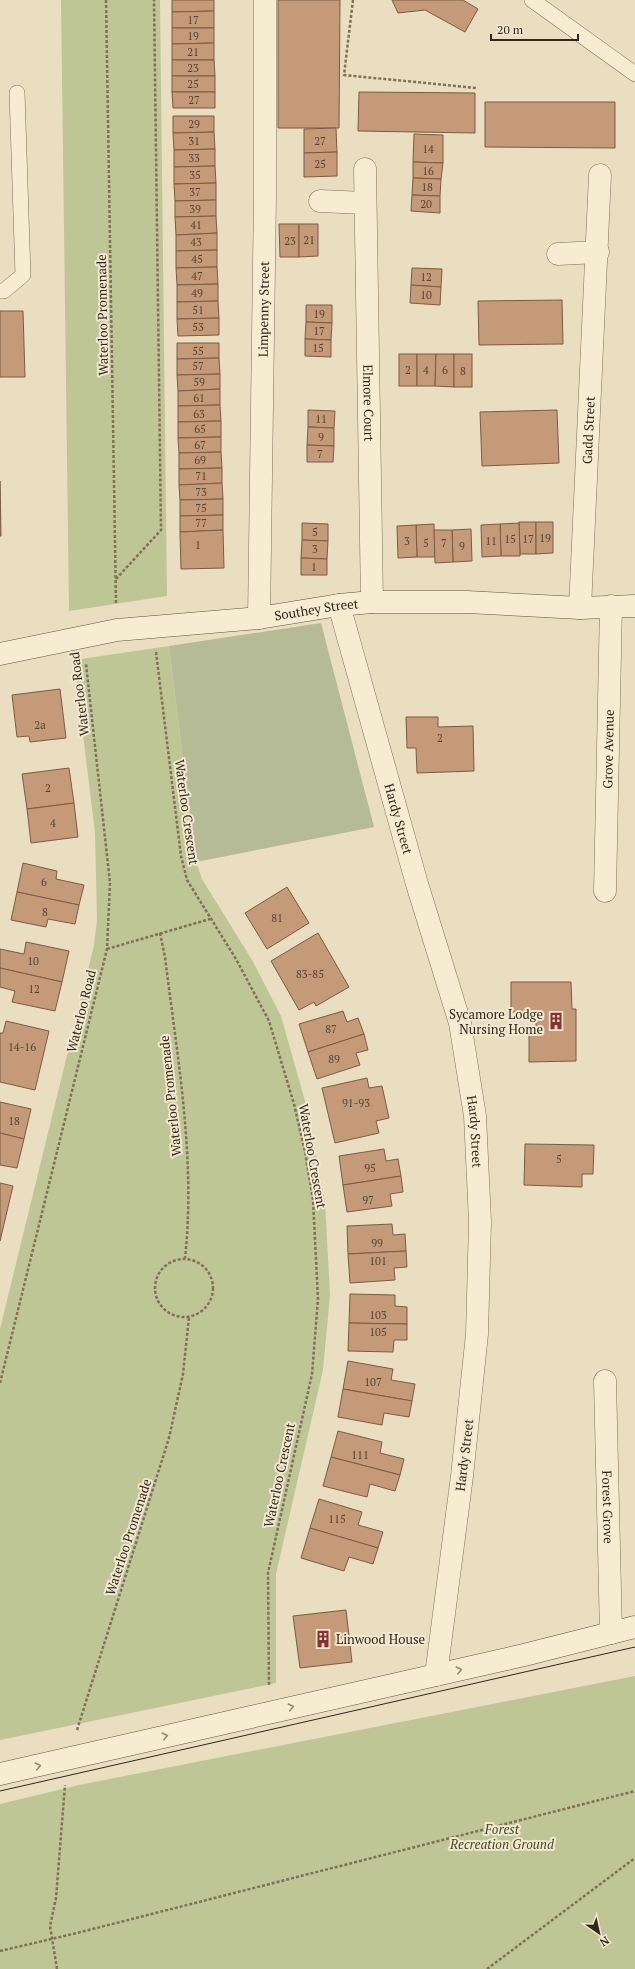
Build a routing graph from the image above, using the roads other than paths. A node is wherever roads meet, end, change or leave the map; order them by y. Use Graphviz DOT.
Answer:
graph roads {
  1 [pos="265,0"];
  2 [pos="532,0"];
  3 [pos="635,74"];
  4 [pos="17,93"];
  5 [pos="365,169"];
  6 [pos="600,175"];
  7 [pos="320,201"];
  8 [pos="364,203"];
  9 [pos="598,252"];
  10 [pos="558,254"];
  11 [pos="0,292"];
  12 [pos="372,602"];
  13 [pos="339,605"];
  14 [pos="611,606"];
  15 [pos="635,606"];
  16 [pos="580,608"];
  17 [pos="259,618"];
  18 [pos="0,654"];
  19 [pos="605,891"];
  20 [pos="605,1381"];
  21 [pos="635,1627"];
  22 [pos="611,1633"];
  23 [pos="436,1675"];
  24 [pos="0,1774"];
  1 -- 17 [label="street, Limpenny Street"];
  2 -- 3 [label="lane"];
  4 -- 11 [label="lane"];
  5 -- 8 [label="street, Elmore Court"];
  6 -- 9 [label="street, Gadd Street"];
  7 -- 8 [label="street"];
  8 -- 12 [label="street, Elmore Court"];
  9 -- 10 [label="street"];
  9 -- 16 [label="street, Gadd Street"];
  12 -- 13 [label="street, Southey Street"];
  12 -- 16 [label="street, Southey Street"];
  13 -- 17 [label="street, Southey Street"];
  13 -- 23 [label="street, Hardy Street"];
  14 -- 15 [label="street, Southey Street"];
  14 -- 16 [label="street, Southey Street"];
  14 -- 19 [label="street, Grove Avenue"];
  17 -- 18 [label="street, Southey Street"];
  20 -- 22 [label="street, Forest Grove"];
  21 -- 22 [label="street"];
  23 -- 22 [label="street, one-way"];
  24 -- 23 [label="street, one-way"];
}
